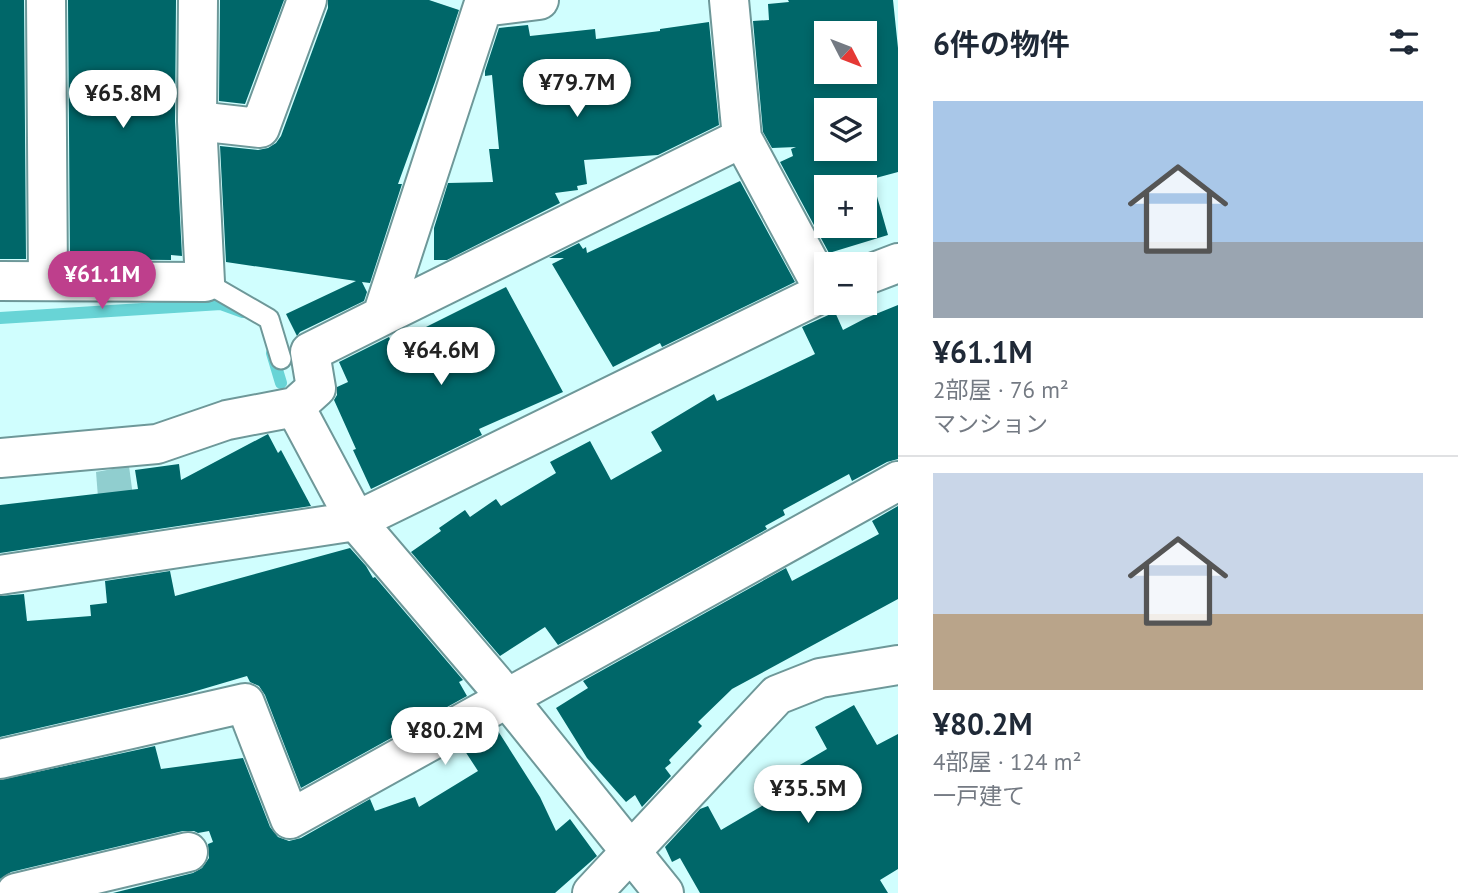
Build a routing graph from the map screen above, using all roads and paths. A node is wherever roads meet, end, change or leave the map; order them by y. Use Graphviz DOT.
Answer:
graph roads {
  1 [pos="46,0"];
  2 [pos="198,0"];
  3 [pos="307,0"];
  4 [pos="539,0"];
  5 [pos="729,0"];
  6 [pos="484,4"];
  7 [pos="197,121"];
  8 [pos="742,138"];
  9 [pos="898,263"];
  10 [pos="814,269"];
  11 [pos="877,271"];
  12 [pos="0,281"];
  13 [pos="48,281"];
  14 [pos="205,282"];
  15 [pos="814,297"];
  16 [pos="382,316"];
  17 [pos="281,359"];
  18 [pos="292,395"];
  19 [pos="0,458"];
  20 [pos="898,481"];
  21 [pos="356,521"];
  22 [pos="0,575"];
  23 [pos="898,666"];
  24 [pos="508,699"];
  25 [pos="0,759"];
  26 [pos="188,852"];
  27 [pos="630,852"];
  28 [pos="16,893"];
  29 [pos="592,893"];
  30 [pos="664,893"];
  1 -- 13 [label="street"];
  2 -- 7 [label="street"];
  3 -- 7 [label="street"];
  4 -- 6 [label="street"];
  5 -- 8 [label="street"];
  6 -- 16 [label="street"];
  7 -- 14 [label="street"];
  8 -- 10 [label="street"];
  8 -- 16 [label="street"];
  9 -- 11 [label="street"];
  12 -- 13 [label="street"];
  13 -- 14 [label="street"];
  14 -- 17 [label="lane"];
  15 -- 21 [label="street"];
  16 -- 18 [label="street"];
  18 -- 19 [label="street"];
  18 -- 21 [label="street"];
  20 -- 24 [label="street"];
  21 -- 22 [label="street"];
  21 -- 24 [label="street"];
  23 -- 27 [label="street"];
  24 -- 25 [label="street"];
  24 -- 27 [label="street"];
  26 -- 28 [label="street"];
  27 -- 29 [label="street"];
  27 -- 30 [label="street"];
}
